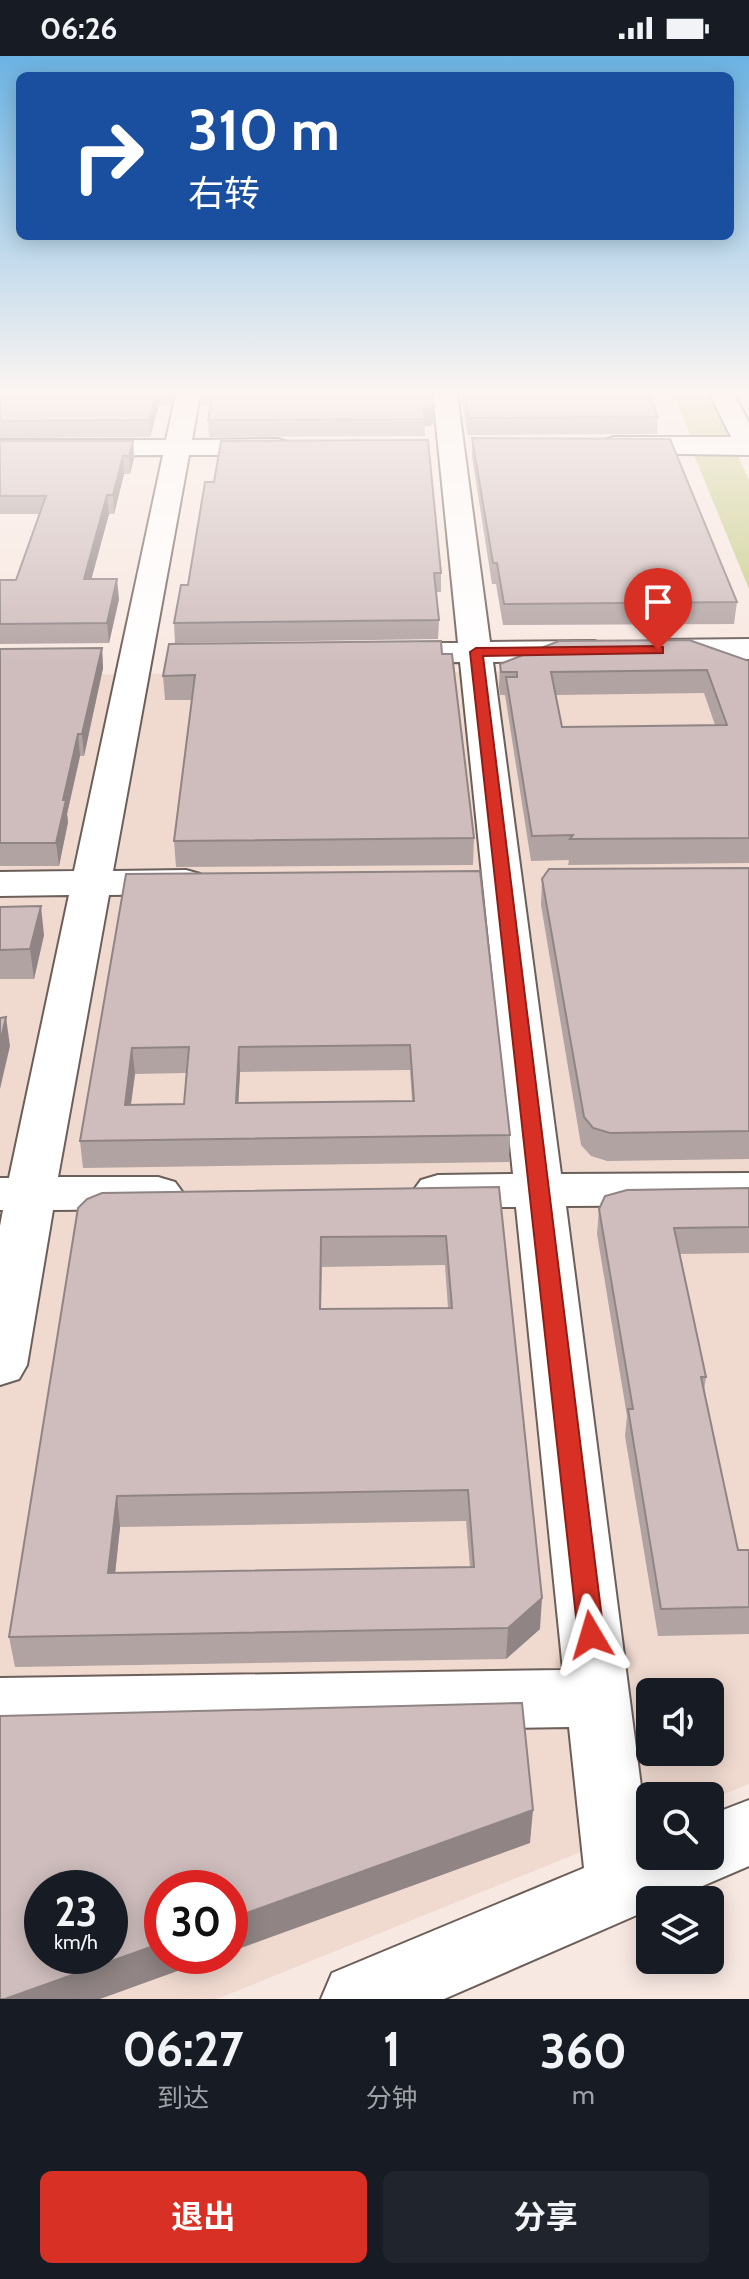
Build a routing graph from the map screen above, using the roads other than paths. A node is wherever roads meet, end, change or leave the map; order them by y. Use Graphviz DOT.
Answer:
graph roads {
  1 [pos="171,485"];
  2 [pos="457,485"];
  3 [pos="749,649"];
  4 [pos="476,652"];
  5 [pos="353,653"];
  6 [pos="218,882"];
  7 [pos="91,883"];
  8 [pos="0,884"];
  9 [pos="749,1189"];
  10 [pos="539,1191"];
  11 [pos="396,1192"];
  12 [pos="206,1193"];
  13 [pos="16,1194"];
  14 [pos="0,1365"];
  15 [pos="599,1698"];
  16 [pos="0,1707"];
  17 [pos="749,1832"];
  18 [pos="724,1843"];
  19 [pos="660,1870"];
  20 [pos="621,1887"];
  21 [pos="358,1999"];
  1 -- 7 [label="street"];
  2 -- 4 [label="street"];
  3 -- 4 [label="street"];
  4 -- 5 [label="street"];
  4 -- 10 [label="street"];
  6 -- 7 [label="street"];
  7 -- 8 [label="street"];
  7 -- 13 [label="street"];
  9 -- 10 [label="street"];
  10 -- 11 [label="street"];
  10 -- 15 [label="street"];
  12 -- 13 [label="street"];
  13 -- 14 [label="street"];
  15 -- 16 [label="street"];
  15 -- 20 [label="street"];
  17 -- 18 [label="street"];
  19 -- 20 [label="street"];
  20 -- 21 [label="street"];
}
